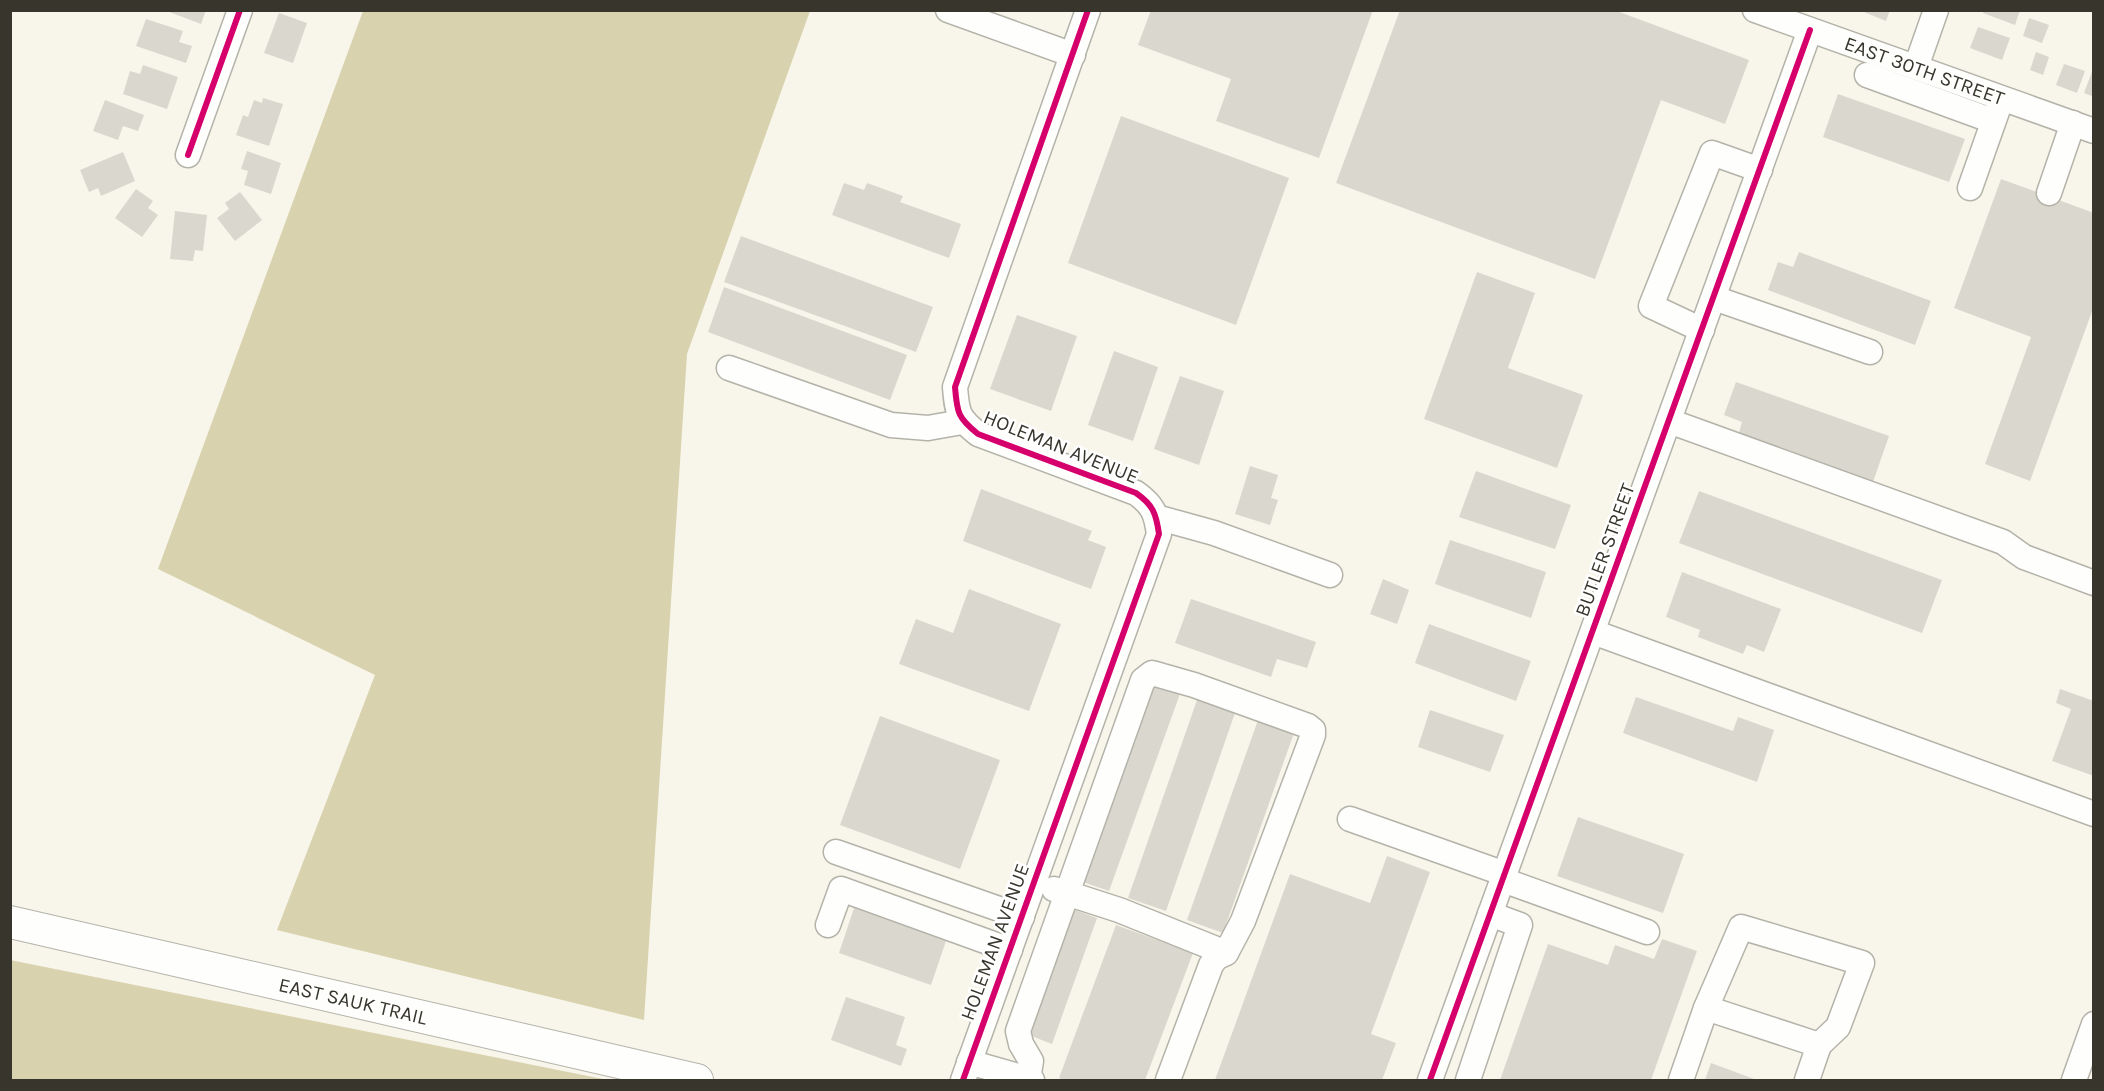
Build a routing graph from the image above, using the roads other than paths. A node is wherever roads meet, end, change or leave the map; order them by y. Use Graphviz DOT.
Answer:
graph roads {
  1 [pos="240,10"];
  2 [pos="948,10"];
  3 [pos="1088,10"];
  4 [pos="1755,10"];
  5 [pos="1936,10"];
  6 [pos="1802,22"];
  7 [pos="1072,55"];
  8 [pos="1916,67"];
  9 [pos="1867,75"];
  10 [pos="2001,98"];
  11 [pos="1993,121"];
  12 [pos="2083,127"];
  13 [pos="188,155"];
  14 [pos="1760,170"];
  15 [pos="1970,188"];
  16 [pos="2049,193"];
  17 [pos="1714,298"];
  18 [pos="1702,330"];
  19 [pos="1870,352"];
  20 [pos="729,368"];
  21 [pos="1670,421"];
  22 [pos="962,422"];
  23 [pos="1156,517"];
  24 [pos="1330,575"];
  25 [pos="2094,583"];
  26 [pos="1593,632"];
  27 [pos="1089,729"];
  28 [pos="1122,742"];
  29 [pos="2094,814"];
  30 [pos="1350,819"];
  31 [pos="836,852"];
  32 [pos="1504,877"];
  33 [pos="1034,883"];
  34 [pos="1526,888"];
  35 [pos="1068,892"];
  36 [pos="1490,914"];
  37 [pos="1022,917"];
  38 [pos="10,922"];
  39 [pos="1514,923"];
  40 [pos="828,925"];
  41 [pos="1647,932"];
  42 [pos="1010,950"];
  43 [pos="1226,953"];
  44 [pos="1706,1008"];
  45 [pos="2094,1024"];
  46 [pos="1819,1045"];
  47 [pos="966,1071"];
  48 [pos="698,1080"];
  49 [pos="1030,1080"];
  50 [pos="1168,1080"];
  51 [pos="1430,1080"];
  52 [pos="1468,1080"];
  53 [pos="1681,1080"];
  54 [pos="1807,1080"];
  55 [pos="2074,1080"];
  1 -- 13 [label="street"];
  2 -- 7 [label="street"];
  3 -- 7 [label="street, HOLEMAN AVENUE"];
  4 -- 6 [label="street, EAST 30TH STREET"];
  5 -- 8 [label="street"];
  6 -- 8 [label="street, EAST 30TH STREET"];
  6 -- 14 [label="street, BUTLER STREET"];
  7 -- 22 [label="street, HOLEMAN AVENUE"];
  8 -- 10 [label="street, EAST 30TH STREET"];
  9 -- 11 [label="street"];
  10 -- 11 [label="street"];
  10 -- 12 [label="street, EAST 30TH STREET"];
  11 -- 15 [label="street"];
  12 -- 16 [label="street"];
  14 -- 17 [label="street, BUTLER STREET"];
  14 -- 18 [label="street"];
  17 -- 18 [label="street, BUTLER STREET"];
  17 -- 19 [label="street"];
  18 -- 21 [label="street, BUTLER STREET"];
  20 -- 22 [label="street"];
  21 -- 25 [label="street"];
  21 -- 26 [label="street, BUTLER STREET"];
  22 -- 23 [label="street, HOLEMAN AVENUE"];
  23 -- 24 [label="street"];
  23 -- 27 [label="street, HOLEMAN AVENUE"];
  26 -- 29 [label="street"];
  26 -- 32 [label="street, BUTLER STREET"];
  27 -- 28 [label="street"];
  27 -- 33 [label="street, HOLEMAN AVENUE"];
  28 -- 35 [label="street"];
  28 -- 43 [label="street"];
  30 -- 32 [label="street"];
  31 -- 37 [label="street"];
  32 -- 34 [label="street"];
  32 -- 36 [label="street, BUTLER STREET"];
  33 -- 35 [label="street"];
  33 -- 37 [label="street, HOLEMAN AVENUE"];
  34 -- 39 [label="street"];
  34 -- 41 [label="street"];
  35 -- 43 [label="street"];
  35 -- 49 [label="street"];
  36 -- 39 [label="street"];
  36 -- 51 [label="street, BUTLER STREET"];
  37 -- 42 [label="street, HOLEMAN AVENUE"];
  38 -- 48 [label="main road, EAST SAUK TRAIL"];
  39 -- 52 [label="street"];
  40 -- 42 [label="street"];
  42 -- 47 [label="street, HOLEMAN AVENUE"];
  43 -- 50 [label="street"];
  44 -- 46 [label="street"];
  44 -- 46 [label="street"];
  44 -- 53 [label="street"];
  45 -- 55 [label="street"];
  46 -- 54 [label="street"];
  47 -- 49 [label="street"];
}
